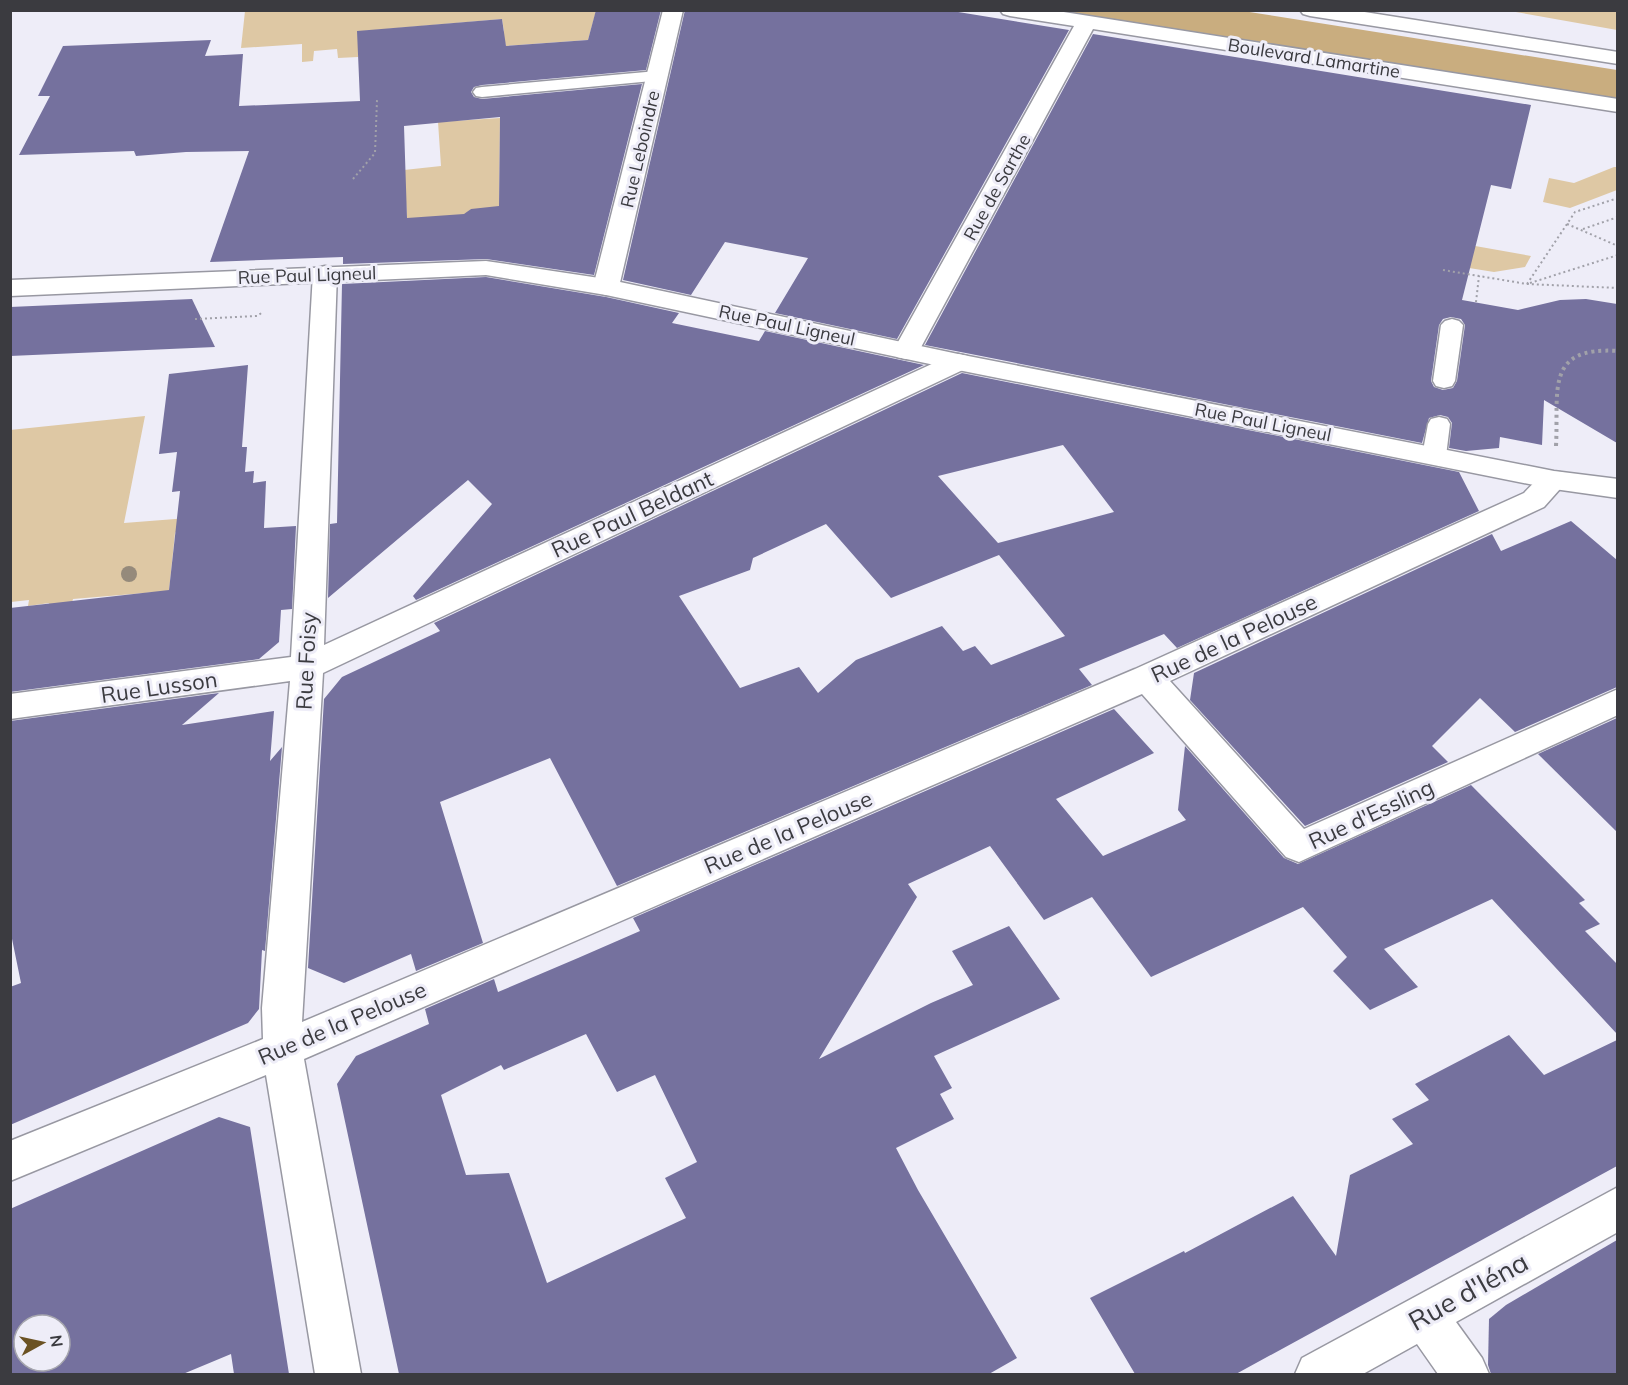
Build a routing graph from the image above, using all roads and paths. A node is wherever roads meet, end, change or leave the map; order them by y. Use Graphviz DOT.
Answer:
graph roads {
  1 [pos="673,10"];
  2 [pos="1010,10"];
  3 [pos="1310,10"];
  4 [pos="1086,23"];
  5 [pos="1617,58"];
  6 [pos="657,76"];
  7 [pos="482,92"];
  8 [pos="377,100"];
  9 [pos="1617,106"];
  10 [pos="353,179"];
  11 [pos="1617,198"];
  12 [pos="1617,217"];
  13 [pos="1567,224"];
  14 [pos="1583,229"];
  15 [pos="1617,246"];
  16 [pos="1617,255"];
  17 [pos="1443,270"];
  18 [pos="325,273"];
  19 [pos="1527,284"];
  20 [pos="606,287"];
  21 [pos="10,288"];
  22 [pos="1617,288"];
  23 [pos="1452,325"];
  24 [pos="906,351"];
  25 [pos="1617,351"];
  26 [pos="957,362"];
  27 [pos="1444,381"];
  28 [pos="1439,424"];
  29 [pos="1434,456"];
  30 [pos="1554,480"];
  31 [pos="1617,489"];
  32 [pos="307,667"];
  33 [pos="1147,678"];
  34 [pos="1617,701"];
  35 [pos="10,707"];
  36 [pos="283,1049"];
  37 [pos="10,1161"];
  38 [pos="1617,1208"];
  39 [pos="1424,1316"];
  40 [pos="338,1374"];
  41 [pos="1318,1374"];
  42 [pos="1466,1374"];
  1 -- 6 [label="street, Rue Leboindre"];
  2 -- 4 [label="street, Boulevard Lamartine"];
  3 -- 5 [label="street"];
  4 -- 9 [label="street, Boulevard Lamartine"];
  4 -- 24 [label="street, Rue de Sarthe"];
  6 -- 7 [label="lane"];
  6 -- 20 [label="street, Rue Leboindre"];
  8 -- 10 [label="path"];
  11 -- 13 [label="path"];
  12 -- 14 [label="path"];
  13 -- 14 [label="path"];
  13 -- 19 [label="path"];
  14 -- 15 [label="path"];
  16 -- 19 [label="path"];
  17 -- 19 [label="path"];
  18 -- 20 [label="street, Rue Paul Ligneul"];
  18 -- 21 [label="street, Rue Paul Ligneul"];
  18 -- 32 [label="street, Rue Foisy"];
  19 -- 22 [label="path"];
  20 -- 24 [label="street, Rue Paul Ligneul"];
  23 -- 27 [label="lane"];
  24 -- 26 [label="street, Rue Paul Ligneul"];
  25 -- 30 [label="path"];
  26 -- 29 [label="street, Rue Paul Ligneul"];
  26 -- 32 [label="street, Rue Paul Beldant"];
  28 -- 29 [label="lane"];
  29 -- 30 [label="street, Rue Paul Ligneul"];
  30 -- 31 [label="street, Rue Paul Ligneul"];
  30 -- 33 [label="street, Rue de la Pelouse"];
  32 -- 35 [label="street, Rue Lusson"];
  32 -- 36 [label="street, Rue Foisy"];
  33 -- 34 [label="street, Rue d'Essling"];
  33 -- 36 [label="street, Rue de la Pelouse"];
  36 -- 37 [label="street, Rue de la Pelouse"];
  36 -- 40 [label="street, Rue Foisy"];
  38 -- 39 [label="street, Rue d'Iéna"];
  39 -- 41 [label="street, Rue d'Iéna"];
  39 -- 42 [label="street"];
}
